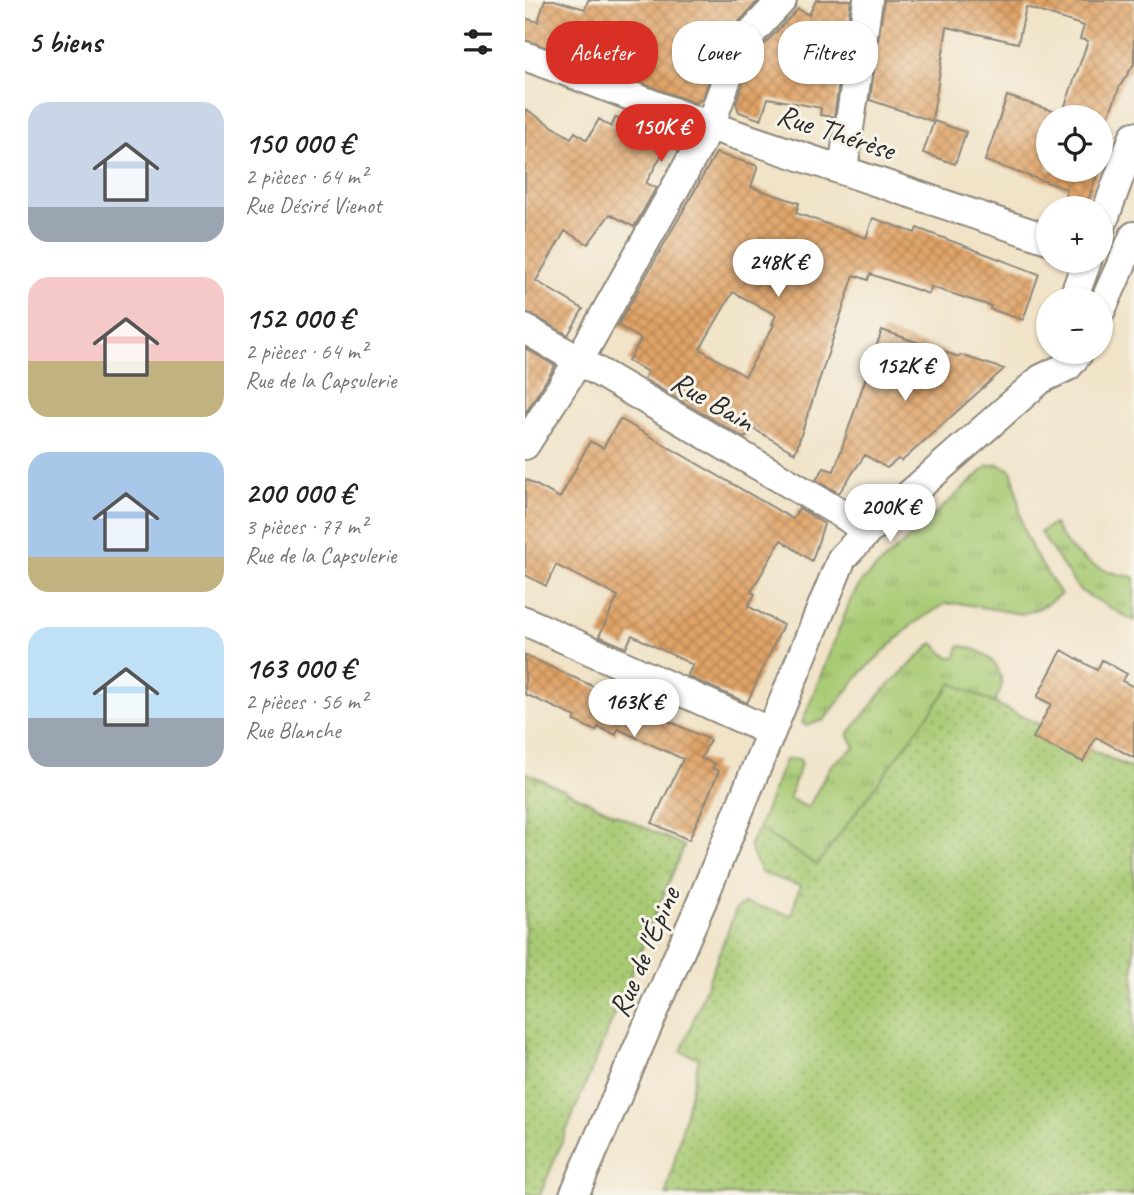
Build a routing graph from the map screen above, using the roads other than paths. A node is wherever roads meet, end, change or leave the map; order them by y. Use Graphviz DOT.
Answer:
graph roads {
  1 [pos="782,0"];
  2 [pos="868,0"];
  3 [pos="525,56"];
  4 [pos="710,126"];
  5 [pos="1134,136"];
  6 [pos="843,169"];
  7 [pos="1112,196"];
  8 [pos="1036,235"];
  9 [pos="1134,236"];
  10 [pos="1113,260"];
  11 [pos="525,329"];
  12 [pos="579,360"];
  13 [pos="1048,364"];
  14 [pos="1070,364"];
  15 [pos="1041,379"];
  16 [pos="525,445"];
  17 [pos="867,532"];
  18 [pos="525,621"];
  19 [pos="771,732"];
  20 [pos="573,1195"];
  1 -- 4 [label="street"];
  2 -- 6 [label="street"];
  3 -- 4 [label="street, Rue Thérèse"];
  4 -- 6 [label="street, Rue Thérèse"];
  4 -- 12 [label="street"];
  5 -- 7 [label="street"];
  6 -- 8 [label="street, Rue Thérèse"];
  9 -- 10 [label="street"];
  11 -- 12 [label="street, Rue Bain"];
  12 -- 16 [label="street"];
  12 -- 17 [label="street, Rue Bain"];
  13 -- 15 [label="street"];
  14 -- 15 [label="street"];
  15 -- 17 [label="street, Rue de l'Épine"];
  17 -- 19 [label="street, Rue de l'Épine"];
  18 -- 19 [label="street"];
  19 -- 20 [label="street, Rue de l'Épine"];
}
